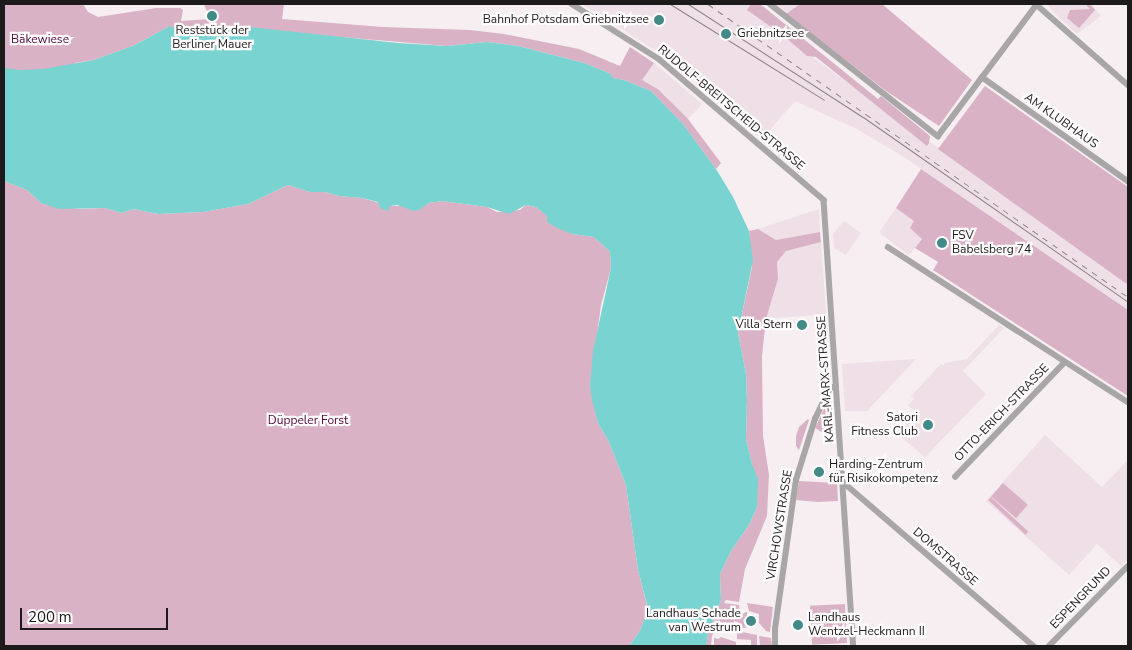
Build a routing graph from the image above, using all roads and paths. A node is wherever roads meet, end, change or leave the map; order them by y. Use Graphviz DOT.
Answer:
graph roads {
  1 [pos="572,4"];
  2 [pos="770,4"];
  3 [pos="1036,4"];
  4 [pos="982,77"];
  5 [pos="1128,85"];
  6 [pos="1128,181"];
  7 [pos="824,200"];
  8 [pos="888,247"];
  9 [pos="1064,362"];
  10 [pos="836,386"];
  11 [pos="1128,402"];
  12 [pos="955,477"];
  13 [pos="843,482"];
  14 [pos="1128,566"];
  15 [pos="775,646"];
  16 [pos="854,646"];
  17 [pos="1034,646"];
  18 [pos="1049,646"];
  1 -- 7 [label="street, RUDOLF-BREITSCHEID-STRASSE"];
  2 -- 4 [label="street"];
  3 -- 4 [label="street"];
  3 -- 5 [label="street"];
  4 -- 6 [label="street, AM KLUBHAUS"];
  7 -- 10 [label="street, KARL-MARX-STRASSE"];
  8 -- 9 [label="street"];
  9 -- 11 [label="street"];
  9 -- 12 [label="street, OTTO-ERICH-STRASSE"];
  10 -- 13 [label="street, KARL-MARX-STRASSE"];
  10 -- 15 [label="street, VIRCHOWSTRASSE"];
  13 -- 16 [label="street, KARL-MARX-STRASSE"];
  13 -- 17 [label="street, DOMSTRASSE"];
  14 -- 18 [label="street, ESPENGRUND"];
}
